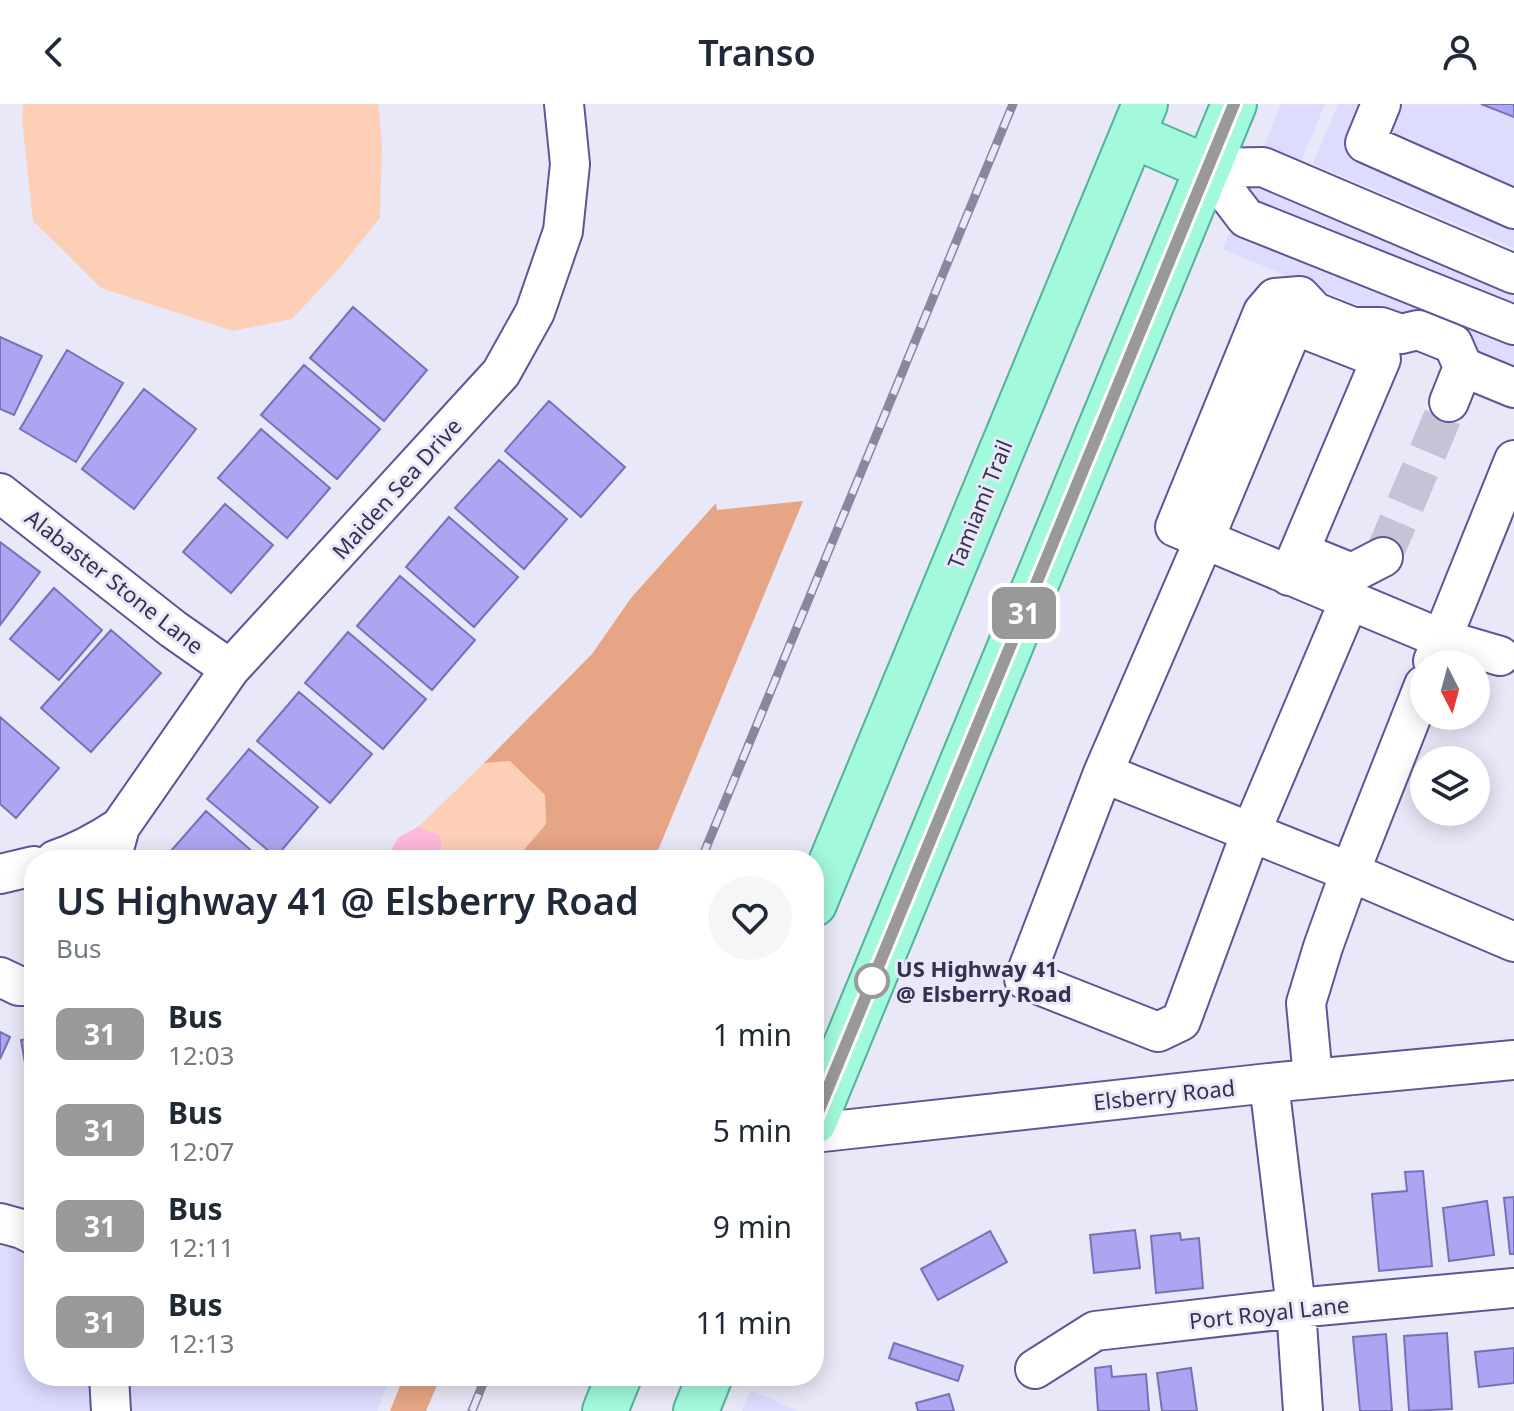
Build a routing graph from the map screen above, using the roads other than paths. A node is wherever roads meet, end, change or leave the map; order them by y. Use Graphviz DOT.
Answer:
graph roads {
  1 [pos="564,104"];
  2 [pos="1234,104"];
  3 [pos="1381,104"];
  4 [pos="1138,119"];
  5 [pos="1365,143"];
  6 [pos="1208,168"];
  7 [pos="1341,199"];
  8 [pos="1514,209"];
  9 [pos="1514,274"];
  10 [pos="1514,325"];
  11 [pos="1514,388"];
  12 [pos="1514,460"];
  13 [pos="0,493"];
  14 [pos="1204,540"];
  15 [pos="1383,557"];
  16 [pos="1294,564"];
  17 [pos="1349,601"];
  18 [pos="1435,650"];
  19 [pos="1437,650"];
  20 [pos="1490,655"];
  21 [pos="1500,656"];
  22 [pos="230,669"];
  23 [pos="1410,720"];
  24 [pos="1103,773"];
  25 [pos="1251,832"];
  26 [pos="115,843"];
  27 [pos="81,850"];
  28 [pos="24,868"];
  29 [pos="1350,872"];
  30 [pos="0,874"];
  31 [pos="824,880"];
  32 [pos="1514,942"];
  33 [pos="0,977"];
  34 [pos="24,986"];
  35 [pos="1514,1060"];
  36 [pos="1313,1078"];
  37 [pos="1269,1083"];
  38 [pos="824,1098"];
  39 [pos="824,1132"];
  40 [pos="0,1223"];
  41 [pos="24,1230"];
  42 [pos="1514,1288"];
  43 [pos="1296,1308"];
  44 [pos="1035,1369"];
  45 [pos="106,1386"];
  46 [pos="108,1386"];
  47 [pos="615,1386"];
  48 [pos="706,1386"];
  49 [pos="104,1411"];
  50 [pos="111,1411"];
  51 [pos="605,1411"];
  52 [pos="696,1411"];
  53 [pos="1303,1411"];
  1 -- 22 [label="street, Maiden Sea Drive"];
  2 -- 6 [label="main road"];
  3 -- 5 [label="street"];
  4 -- 6 [label="main road"];
  4 -- 31 [label="main road, Tamiami Trail"];
  5 -- 7 [label="street"];
  5 -- 8 [label="street"];
  6 -- 7 [label="street"];
  6 -- 10 [label="street"];
  6 -- 38 [label="main road"];
  7 -- 9 [label="street"];
  11 -- 14 [label="street"];
  12 -- 19 [label="street"];
  13 -- 22 [label="street, Alabaster Stone Lane"];
  14 -- 16 [label="street"];
  14 -- 16 [label="street"];
  14 -- 24 [label="street"];
  15 -- 16 [label="street"];
  16 -- 17 [label="street"];
  17 -- 18 [label="street"];
  17 -- 25 [label="street"];
  20 -- 21 [label="street"];
  22 -- 26 [label="street, Maiden Sea Drive"];
  23 -- 29 [label="street"];
  24 -- 25 [label="street"];
  24 -- 25 [label="street"];
  25 -- 29 [label="street"];
  26 -- 27 [label="street"];
  28 -- 30 [label="street"];
  29 -- 32 [label="street"];
  29 -- 36 [label="street"];
  33 -- 34 [label="street"];
  35 -- 36 [label="street, Elsberry Road"];
  36 -- 37 [label="street, Elsberry Road"];
  37 -- 39 [label="street, Elsberry Road"];
  37 -- 43 [label="street"];
  40 -- 41 [label="street"];
  42 -- 43 [label="street, Port Royal Lane"];
  43 -- 44 [label="street, Port Royal Lane"];
  43 -- 53 [label="street"];
  45 -- 49 [label="street"];
  46 -- 50 [label="street"];
  47 -- 51 [label="main road"];
  48 -- 52 [label="main road"];
}
